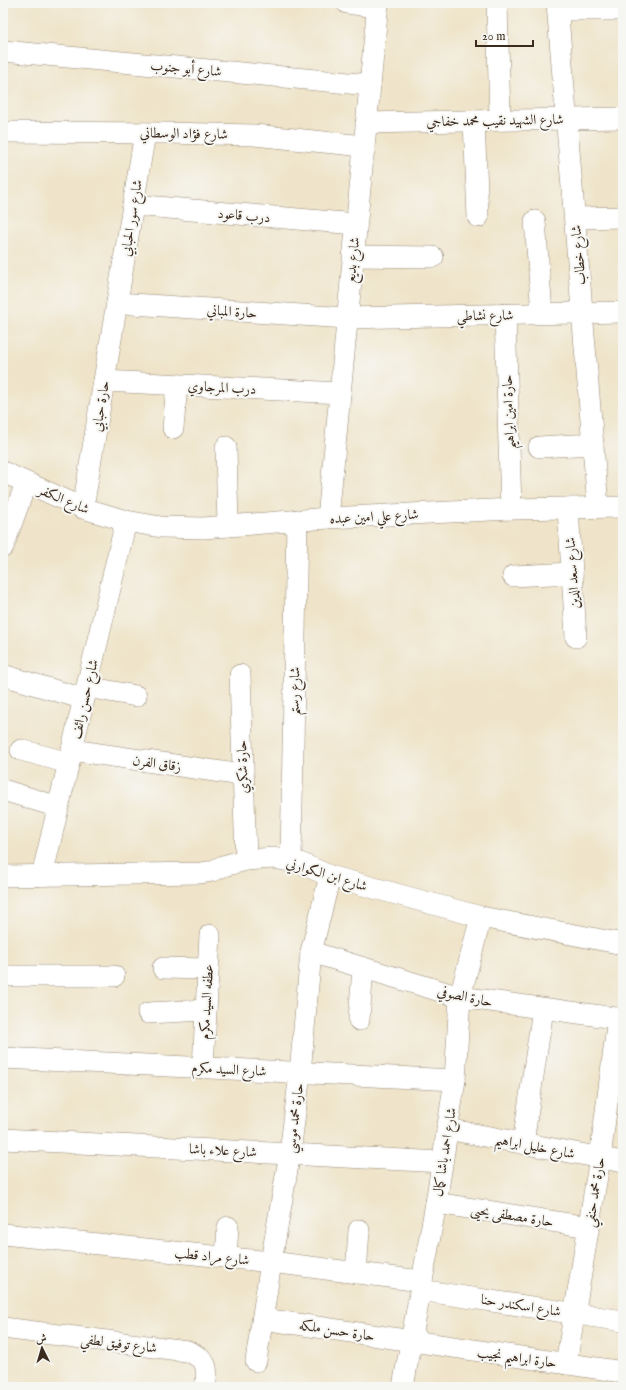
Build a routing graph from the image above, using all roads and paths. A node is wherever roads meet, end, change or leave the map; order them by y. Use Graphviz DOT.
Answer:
graph roads {
  1 [pos="347,3"];
  2 [pos="497,3"];
  3 [pos="378,5"];
  4 [pos="558,7"];
  5 [pos="623,10"];
  6 [pos="3,52"];
  7 [pos="370,85"];
  8 [pos="623,118"];
  9 [pos="567,119"];
  10 [pos="500,120"];
  11 [pos="474,121"];
  12 [pos="366,123"];
  13 [pos="3,132"];
  14 [pos="145,133"];
  15 [pos="364,146"];
  16 [pos="133,206"];
  17 [pos="478,217"];
  18 [pos="623,217"];
  19 [pos="575,218"];
  20 [pos="534,220"];
  21 [pos="356,224"];
  22 [pos="353,256"];
  23 [pos="433,257"];
  24 [pos="117,304"];
  25 [pos="623,312"];
  26 [pos="542,313"];
  27 [pos="582,313"];
  28 [pos="505,314"];
  29 [pos="347,318"];
  30 [pos="104,381"];
  31 [pos="177,385"];
  32 [pos="340,393"];
  33 [pos="173,428"];
  34 [pos="593,444"];
  35 [pos="226,447"];
  36 [pos="539,447"];
  37 [pos="3,472"];
  38 [pos="26,483"];
  39 [pos="598,507"];
  40 [pos="623,507"];
  41 [pos="83,508"];
  42 [pos="568,508"];
  43 [pos="511,510"];
  44 [pos="328,518"];
  45 [pos="297,520"];
  46 [pos="126,521"];
  47 [pos="228,526"];
  48 [pos="3,547"];
  49 [pos="572,573"];
  50 [pos="513,576"];
  51 [pos="576,637"];
  52 [pos="3,675"];
  53 [pos="240,675"];
  54 [pos="85,693"];
  55 [pos="136,696"];
  56 [pos="21,750"];
  57 [pos="70,757"];
  58 [pos="242,775"];
  59 [pos="3,790"];
  60 [pos="58,807"];
  61 [pos="246,860"];
  62 [pos="291,861"];
  63 [pos="3,876"];
  64 [pos="42,876"];
  65 [pos="330,876"];
  66 [pos="481,917"];
  67 [pos="210,935"];
  68 [pos="623,944"];
  69 [pos="312,952"];
  70 [pos="163,968"];
  71 [pos="363,968"];
  72 [pos="208,969"];
  73 [pos="3,976"];
  74 [pos="114,976"];
  75 [pos="460,997"];
  76 [pos="543,1009"];
  77 [pos="206,1010"];
  78 [pos="148,1013"];
  79 [pos="621,1019"];
  80 [pos="359,1020"];
  81 [pos="3,1058"];
  82 [pos="202,1068"];
  83 [pos="300,1073"];
  84 [pos="455,1080"];
  85 [pos="447,1129"];
  86 [pos="3,1139"];
  87 [pos="523,1144"];
  88 [pos="290,1153"];
  89 [pos="600,1158"];
  90 [pos="442,1162"];
  91 [pos="623,1162"];
  92 [pos="436,1203"];
  93 [pos="228,1227"];
  94 [pos="589,1227"];
  95 [pos="359,1230"];
  96 [pos="3,1234"];
  97 [pos="226,1258"];
  98 [pos="271,1262"];
  99 [pos="356,1273"];
  100 [pos="421,1286"];
  101 [pos="574,1313"];
  102 [pos="263,1319"];
  103 [pos="623,1320"];
  104 [pos="3,1328"];
  105 [pos="410,1342"];
  106 [pos="256,1361"];
  107 [pos="566,1364"];
  108 [pos="623,1372"];
  109 [pos="205,1387"];
  110 [pos="403,1387"];
  1 -- 3 [label="street"];
  2 -- 10 [label="street"];
  3 -- 7 [label="street, شارع بديع"];
  4 -- 5 [label="street"];
  4 -- 9 [label="street, شارع خطاب"];
  6 -- 7 [label="street, شارع أبو جنوب"];
  7 -- 12 [label="street, شارع بديع"];
  8 -- 9 [label="street, شارع الشهيد نقيب محمد خفاجي"];
  9 -- 10 [label="street, شارع الشهيد نقيب محمد خفاجي"];
  9 -- 19 [label="street, شارع خطاب"];
  10 -- 11 [label="street, شارع الشهيد نقيب محمد خفاجي"];
  11 -- 12 [label="street, شارع الشهيد نقيب محمد خفاجي"];
  11 -- 17 [label="street"];
  12 -- 15 [label="street, شارع بديع"];
  13 -- 14 [label="street, شارع فؤاد الوسطاني"];
  14 -- 15 [label="street, شارع فؤاد الوسطاني"];
  14 -- 16 [label="street, شارع سور الحبابي"];
  15 -- 21 [label="street, شارع بديع"];
  16 -- 21 [label="street, درب قاعود"];
  16 -- 24 [label="street, شارع سور الحبابي"];
  18 -- 19 [label="street"];
  19 -- 27 [label="street, شارع خطاب"];
  20 -- 26 [label="street"];
  21 -- 22 [label="street, شارع بديع"];
  22 -- 23 [label="street"];
  22 -- 29 [label="street, شارع بديع"];
  24 -- 29 [label="street, حارة المباني"];
  24 -- 30 [label="street, حارة حبابي"];
  25 -- 27 [label="street, شارع نشاطي"];
  26 -- 27 [label="street, شارع نشاطي"];
  26 -- 28 [label="street, شارع نشاطي"];
  27 -- 34 [label="street, شارع خطاب"];
  28 -- 29 [label="street, شارع نشاطي"];
  28 -- 43 [label="street, حارة امين ابراهيم"];
  29 -- 32 [label="street, شارع بديع"];
  30 -- 31 [label="street, درب المرجاوي"];
  30 -- 41 [label="street, حارة حبابي"];
  31 -- 32 [label="street, درب المرجاوي"];
  31 -- 33 [label="street"];
  32 -- 44 [label="street, شارع بديع"];
  34 -- 36 [label="street"];
  34 -- 39 [label="street, شارع خطاب"];
  35 -- 47 [label="street"];
  37 -- 38 [label="street, شارع الكفر"];
  38 -- 41 [label="street, شارع الكفر"];
  38 -- 48 [label="street"];
  39 -- 40 [label="street, شارع علي امين عبده"];
  39 -- 42 [label="street, شارع علي امين عبده"];
  41 -- 46 [label="street, شارع الكفر"];
  42 -- 43 [label="street, شارع علي امين عبده"];
  42 -- 49 [label="street, شارع سعد الدين"];
  43 -- 44 [label="street, شارع علي امين عبده"];
  44 -- 45 [label="street, شارع علي امين عبده"];
  45 -- 47 [label="street, شارع علي امين عبده"];
  45 -- 62 [label="street, شارع رستم"];
  46 -- 47 [label="street, شارع علي امين عبده"];
  46 -- 54 [label="street, شارع حسن رائف"];
  49 -- 50 [label="street"];
  49 -- 51 [label="street, شارع سعد الدين"];
  52 -- 54 [label="street"];
  53 -- 58 [label="street, حارة شكري"];
  54 -- 55 [label="street"];
  54 -- 57 [label="street, شارع حسن رائف"];
  56 -- 57 [label="street, زقاق الفرن"];
  57 -- 58 [label="street, زقاق الفرن"];
  57 -- 60 [label="street, شارع حسن رائف"];
  58 -- 61 [label="street, حارة شكري"];
  59 -- 60 [label="street"];
  60 -- 64 [label="street, شارع حسن رائف"];
  61 -- 62 [label="street, شارع ابن الكوارني"];
  61 -- 64 [label="street, شارع ابن الكوارني"];
  62 -- 65 [label="street, شارع ابن الكوارني"];
  63 -- 64 [label="street, شارع ابن الكوارني"];
  65 -- 66 [label="street, شارع ابن الكوارني"];
  65 -- 69 [label="street, حارة محمد موسي"];
  66 -- 68 [label="street, شارع ابن الكوارني"];
  66 -- 75 [label="street, شارع احمد باشا كمال"];
  67 -- 72 [label="street, عطفه السيد مكرم"];
  69 -- 71 [label="street, حارة الصوفي"];
  69 -- 83 [label="street, حارة محمد موسي"];
  70 -- 72 [label="street"];
  71 -- 75 [label="street, حارة الصوفي"];
  71 -- 80 [label="street"];
  72 -- 77 [label="street, عطفه السيد مكرم"];
  73 -- 74 [label="street"];
  75 -- 76 [label="street, حارة الصوفي"];
  75 -- 84 [label="street, شارع احمد باشا كمال"];
  76 -- 79 [label="street, حارة الصوفي"];
  76 -- 87 [label="street"];
  77 -- 78 [label="street"];
  77 -- 82 [label="street, عطفه السيد مكرم"];
  79 -- 89 [label="street, حارة محمد حنفي"];
  81 -- 82 [label="street, شارع السيد مكرم"];
  82 -- 83 [label="street, شارع السيد مكرم"];
  83 -- 84 [label="street, شارع السيد مكرم"];
  83 -- 88 [label="street, حارة محمد موسي"];
  84 -- 85 [label="street, شارع احمد باشا كمال"];
  85 -- 87 [label="street, شارع خليل ابراهيم"];
  85 -- 90 [label="street, شارع احمد باشا كمال"];
  86 -- 88 [label="street, شارع علاء باشا"];
  87 -- 89 [label="street, شارع خليل ابراهيم"];
  88 -- 90 [label="street, شارع علاء باشا"];
  88 -- 98 [label="street, حارة محمد موسي"];
  89 -- 91 [label="street, شارع خليل ابراهيم"];
  89 -- 94 [label="street, حارة محمد حنفي"];
  90 -- 92 [label="street, شارع احمد باشا كمال"];
  92 -- 94 [label="street, حارة مصطفى يحيى"];
  92 -- 100 [label="street, شارع احمد باشا كمال"];
  93 -- 97 [label="street"];
  94 -- 101 [label="street, حارة محمد حنفي"];
  95 -- 99 [label="street"];
  96 -- 97 [label="street, شارع مراد قطب"];
  97 -- 98 [label="street, شارع مراد قطب"];
  98 -- 99 [label="street, شارع مراد قطب"];
  98 -- 102 [label="street, حارة محمد موسي"];
  99 -- 100 [label="street, شارع مراد قطب"];
  100 -- 101 [label="street, شارع اسكندر حنا"];
  100 -- 105 [label="street, شارع احمد باشا كمال"];
  101 -- 103 [label="street, شارع اسكندر حنا"];
  101 -- 107 [label="street, حارة محمد حنفي"];
  102 -- 105 [label="street, حارة حسن ملكه"];
  102 -- 106 [label="street, حارة محمد موسي"];
  104 -- 109 [label="street, شارع توفيق لطفي"];
  105 -- 107 [label="street, حارة ابراهيم نجيب"];
  105 -- 110 [label="street, شارع احمد باشا كمال"];
  107 -- 108 [label="street, حارة ابراهيم نجيب"];
}
